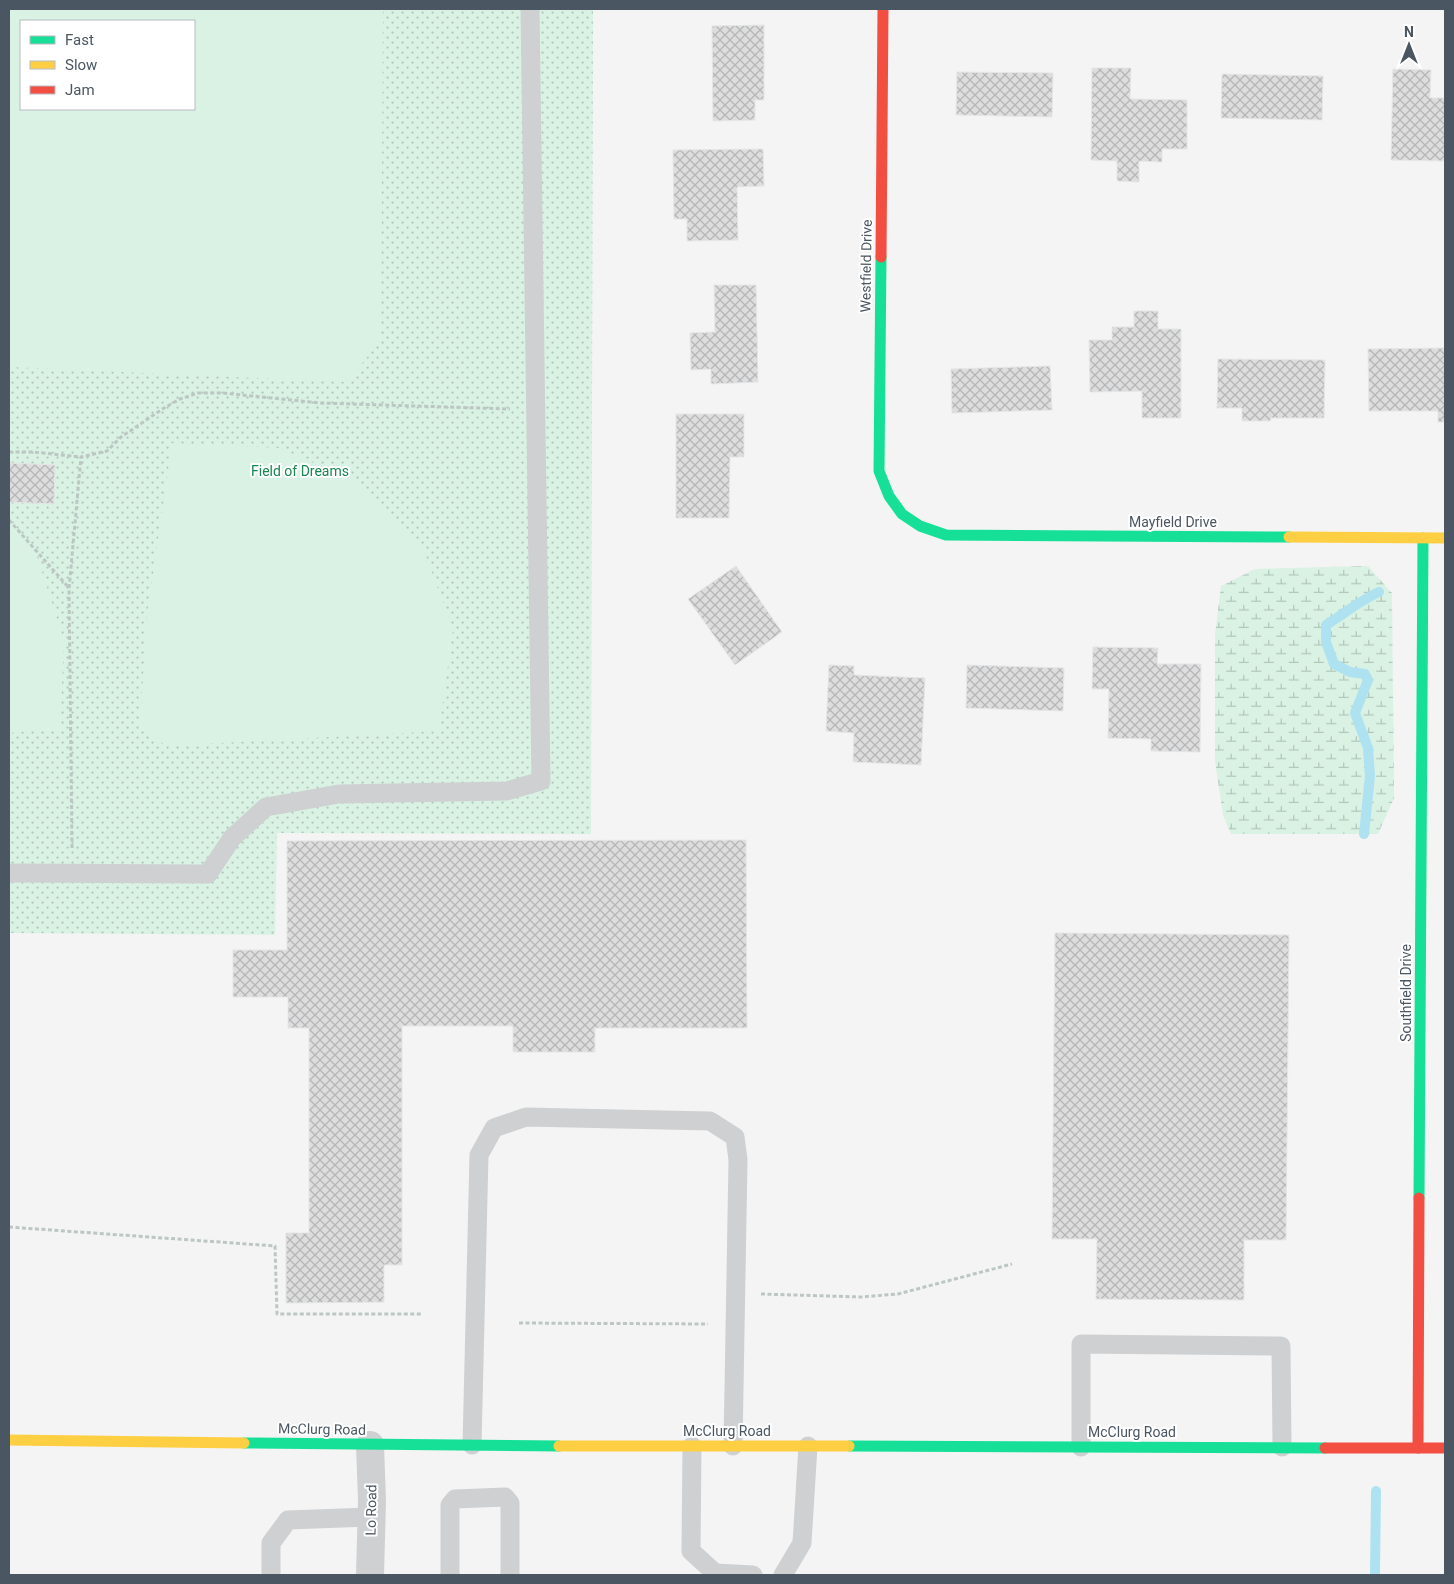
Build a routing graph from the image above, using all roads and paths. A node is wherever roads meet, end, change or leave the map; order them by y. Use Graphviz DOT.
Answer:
graph roads {
  1 [pos="530,9"];
  2 [pos="883,9"];
  3 [pos="536,410"];
  4 [pos="9,452"];
  5 [pos="81,457"];
  6 [pos="904,517"];
  7 [pos="9,520"];
  8 [pos="1423,538"];
  9 [pos="1445,538"];
  10 [pos="69,589"];
  11 [pos="9,874"];
  12 [pos="72,874"];
  13 [pos="9,1227"];
  14 [pos="1012,1264"];
  15 [pos="757,1294"];
  16 [pos="422,1314"];
  17 [pos="519,1323"];
  18 [pos="708,1324"];
  19 [pos="9,1440"];
  20 [pos="370,1445"];
  21 [pos="472,1445"];
  22 [pos="692,1446"];
  23 [pos="733,1446"];
  24 [pos="808,1446"];
  25 [pos="1081,1447"];
  26 [pos="1282,1447"];
  27 [pos="1418,1448"];
  28 [pos="1445,1448"];
  29 [pos="370,1517"];
  30 [pos="271,1575"];
  31 [pos="370,1575"];
  32 [pos="450,1575"];
  33 [pos="510,1575"];
  34 [pos="753,1575"];
  35 [pos="783,1575"];
  1 -- 3 [label="lane"];
  2 -- 6 [label="street, Westfield Drive"];
  3 -- 5 [label="path"];
  3 -- 12 [label="lane"];
  4 -- 5 [label="path"];
  5 -- 10 [label="path"];
  6 -- 8 [label="street, Mayfield Drive"];
  7 -- 10 [label="path"];
  8 -- 9 [label="street, Mayfield Drive"];
  8 -- 27 [label="street, Southfield Drive"];
  10 -- 12 [label="path"];
  11 -- 12 [label="lane"];
  13 -- 16 [label="path"];
  14 -- 15 [label="path"];
  17 -- 18 [label="path"];
  19 -- 20 [label="street, McClurg Road"];
  20 -- 21 [label="street, McClurg Road"];
  20 -- 29 [label="street, Lo Road"];
  21 -- 22 [label="street, McClurg Road"];
  21 -- 23 [label="lane"];
  22 -- 23 [label="street, McClurg Road"];
  22 -- 34 [label="lane"];
  23 -- 24 [label="street, McClurg Road"];
  24 -- 25 [label="street, McClurg Road"];
  24 -- 35 [label="lane"];
  25 -- 26 [label="street, McClurg Road"];
  25 -- 26 [label="lane"];
  26 -- 27 [label="street, McClurg Road"];
  27 -- 28 [label="street, McClurg Road"];
  29 -- 30 [label="lane"];
  29 -- 31 [label="street, Lo Road"];
  32 -- 33 [label="lane"];
}
